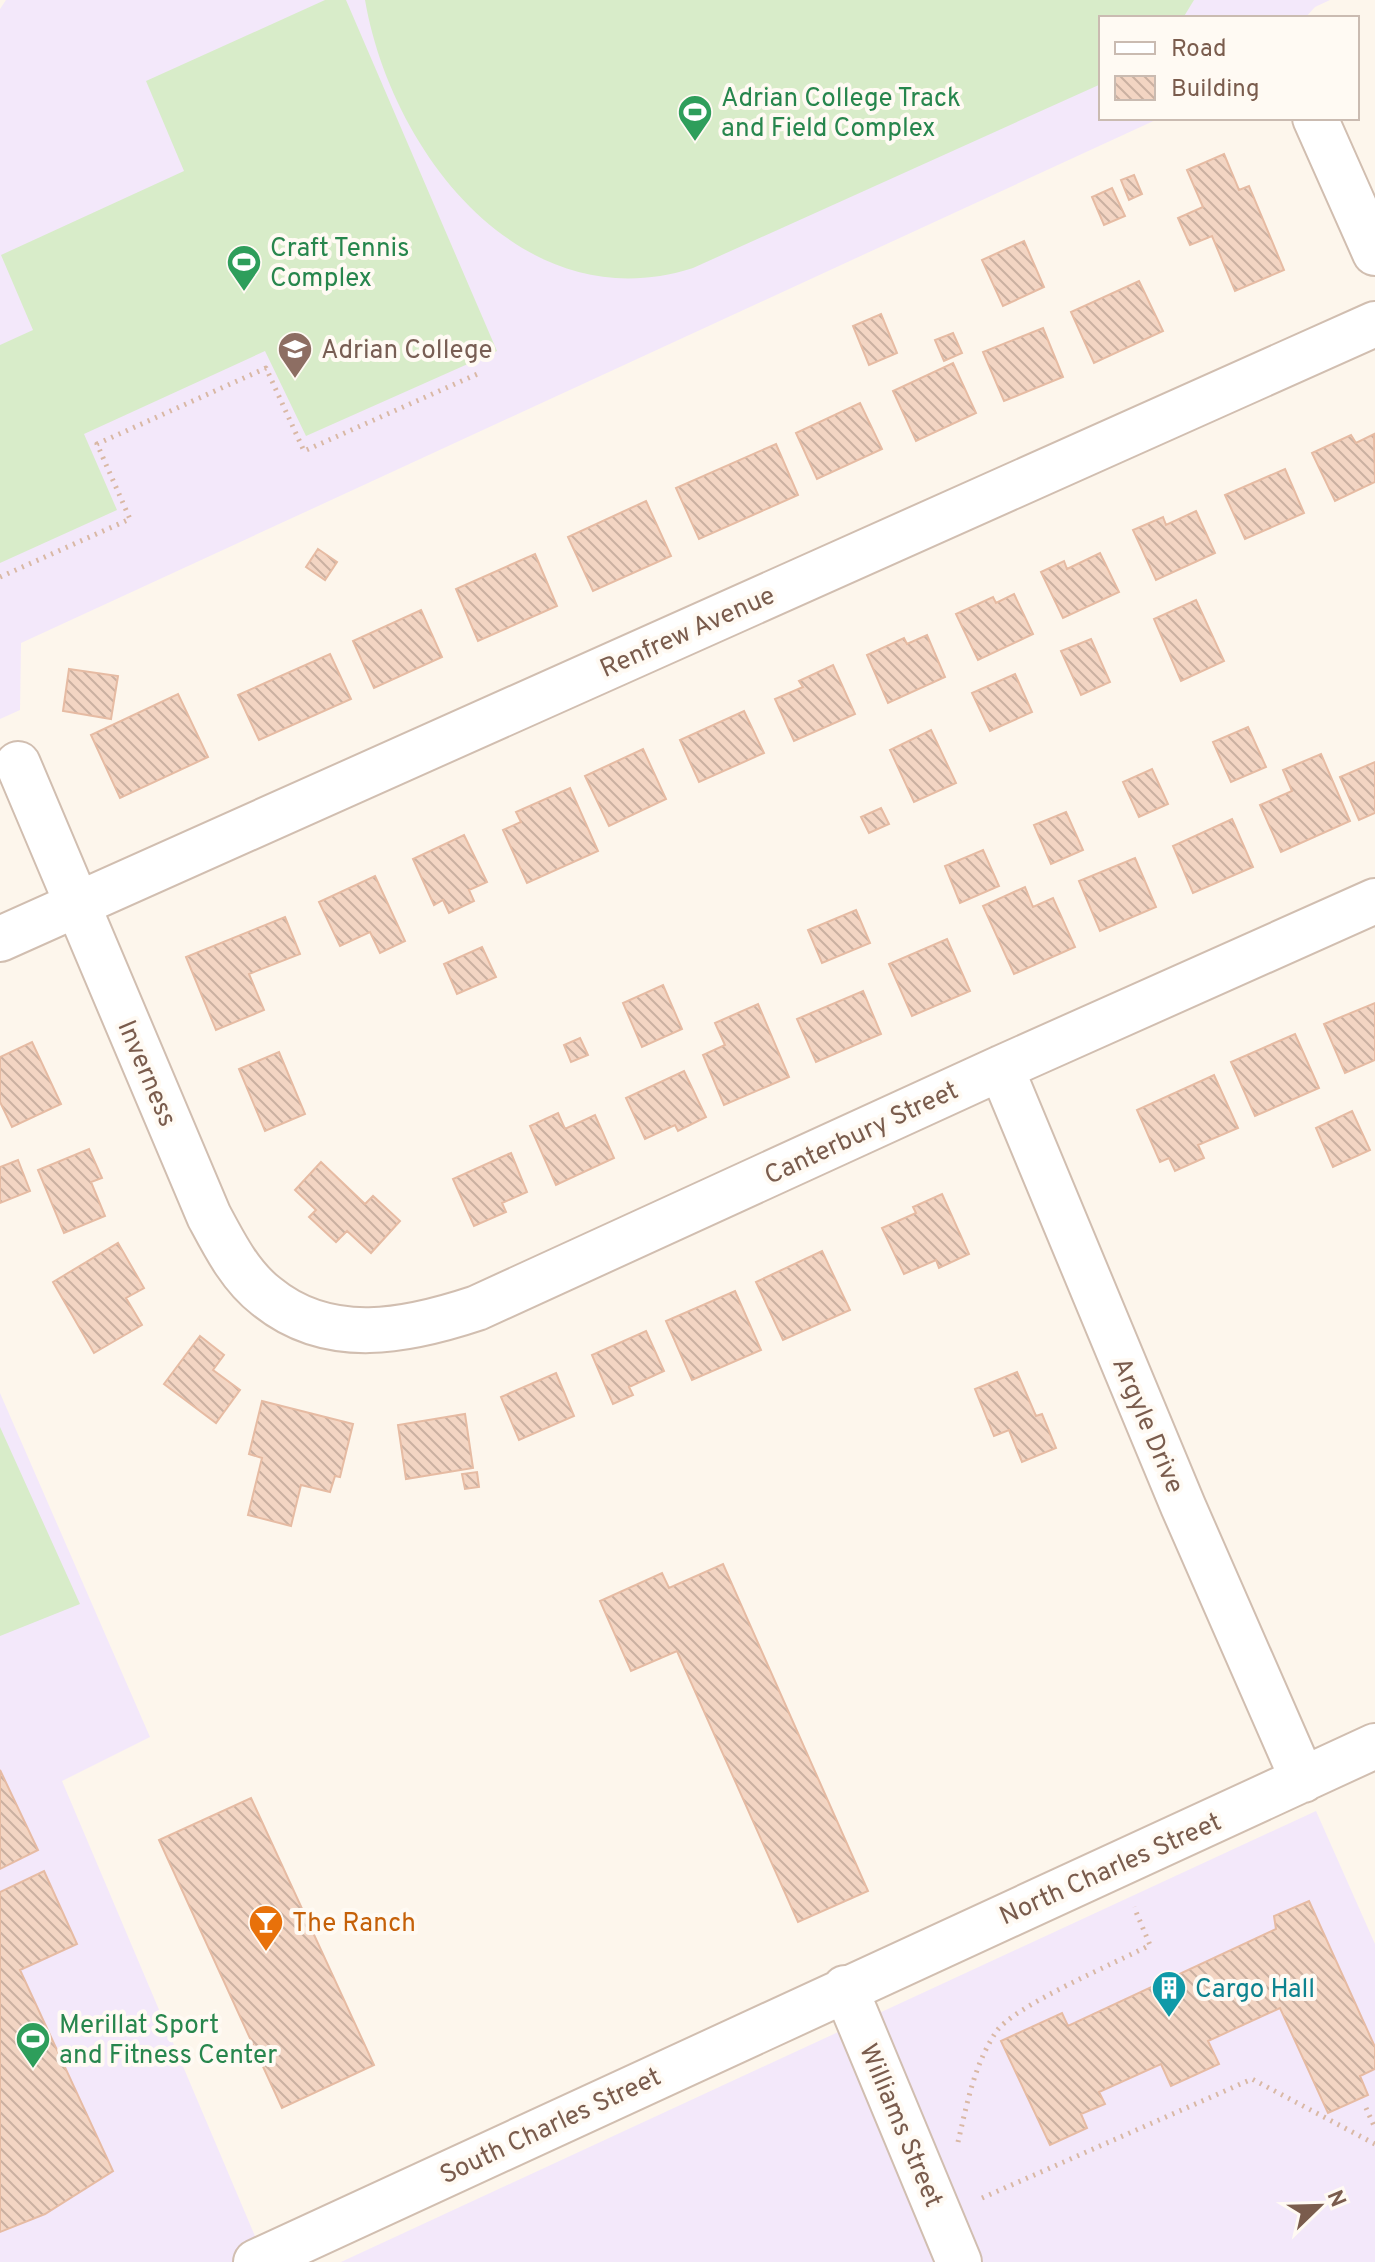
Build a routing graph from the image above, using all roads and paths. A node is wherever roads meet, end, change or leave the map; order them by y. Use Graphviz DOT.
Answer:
graph roads {
  1 [pos="1316,120"];
  2 [pos="1375,253"];
  3 [pos="1375,324"];
  4 [pos="482,372"];
  5 [pos="0,577"];
  6 [pos="18,764"];
  7 [pos="1375,901"];
  8 [pos="76,904"];
  9 [pos="0,939"];
  10 [pos="1001,1068"];
  11 [pos="339,1328"];
  12 [pos="1375,1746"];
  13 [pos="1303,1780"];
  14 [pos="1134,1907"];
  15 [pos="845,1988"];
  16 [pos="1366,2108"];
  17 [pos="1375,2128"];
  18 [pos="958,2142"];
  19 [pos="1375,2144"];
  20 [pos="982,2198"];
  21 [pos="256,2262"];
  22 [pos="959,2262"];
  1 -- 2 [label="street"];
  3 -- 8 [label="street, Renfrew Avenue"];
  4 -- 5 [label="path"];
  6 -- 8 [label="street, Inverness"];
  7 -- 10 [label="street, Canterbury Street"];
  8 -- 9 [label="street, Renfrew Avenue"];
  8 -- 11 [label="street, Inverness"];
  10 -- 11 [label="street, Canterbury Street"];
  10 -- 13 [label="street, Argyle Drive"];
  12 -- 13 [label="street, North Charles Street"];
  13 -- 15 [label="street, North Charles Street"];
  14 -- 18 [label="path"];
  15 -- 21 [label="street, South Charles Street"];
  15 -- 22 [label="street, Williams Street"];
  16 -- 17 [label="path"];
  19 -- 20 [label="path"];
}
